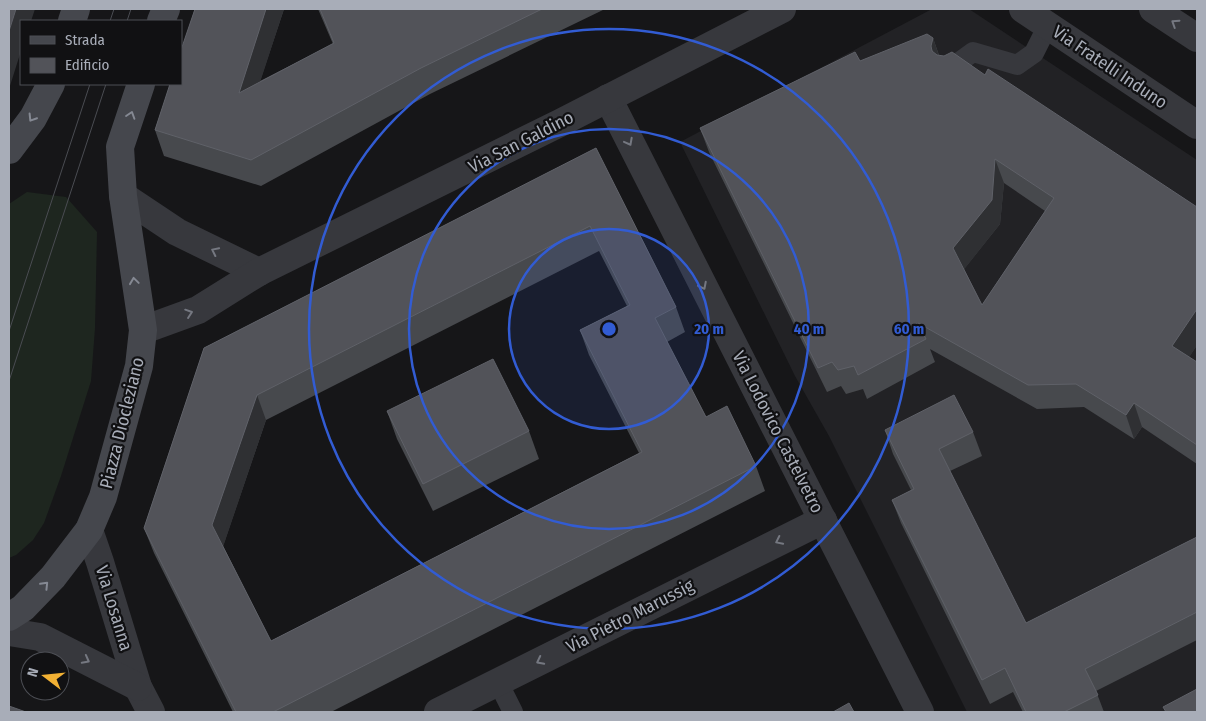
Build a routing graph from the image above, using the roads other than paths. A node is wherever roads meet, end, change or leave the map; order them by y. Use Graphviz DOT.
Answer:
graph roads {
  1 [pos="782,9"];
  2 [pos="1023,9"];
  3 [pos="1153,9"];
  4 [pos="1048,26"];
  5 [pos="1197,38"];
  6 [pos="951,68"];
  7 [pos="50,85"];
  8 [pos="141,85"];
  9 [pos="608,98"];
  10 [pos="1197,125"];
  11 [pos="9,150"];
  12 [pos="123,196"];
  13 [pos="259,272"];
  14 [pos="143,330"];
  15 [pos="823,520"];
  16 [pos="89,530"];
  17 [pos="9,617"];
  18 [pos="9,632"];
  19 [pos="498,682"];
  20 [pos="138,687"];
  21 [pos="454,709"];
  22 [pos="152,712"];
  23 [pos="513,712"];
  24 [pos="920,712"];
  1 -- 9 [label="street, Via San Galdino"];
  2 -- 4 [label="street, Via Fratelli Induno"];
  5 -- 3 [label="street, one-way"];
  4 -- 6 [label="lane"];
  4 -- 10 [label="street, Via Fratelli Induno"];
  7 -- 11 [label="main road, one-way"];
  12 -- 8 [label="main road, Piazza Diocleziano, one-way"];
  9 -- 13 [label="street, Via San Galdino"];
  9 -- 15 [label="street, Via Lodovico Castelvetro, one-way"];
  13 -- 12 [label="street, one-way"];
  14 -- 12 [label="main road, Piazza Diocleziano, one-way"];
  14 -- 13 [label="street, Via San Galdino, one-way"];
  14 -- 16 [label="main road, Piazza Diocleziano"];
  15 -- 19 [label="street, Via Pietro Marussig, one-way"];
  15 -- 24 [label="street, Via Lodovico Castelvetro"];
  17 -- 16 [label="main road, Piazza Diocleziano, one-way"];
  16 -- 20 [label="street, Via Losanna"];
  18 -- 20 [label="street, Via Losanna, one-way"];
  19 -- 21 [label="street, Via Pietro Marussig"];
  19 -- 23 [label="lane"];
  20 -- 22 [label="street, Via Losanna"];
}
